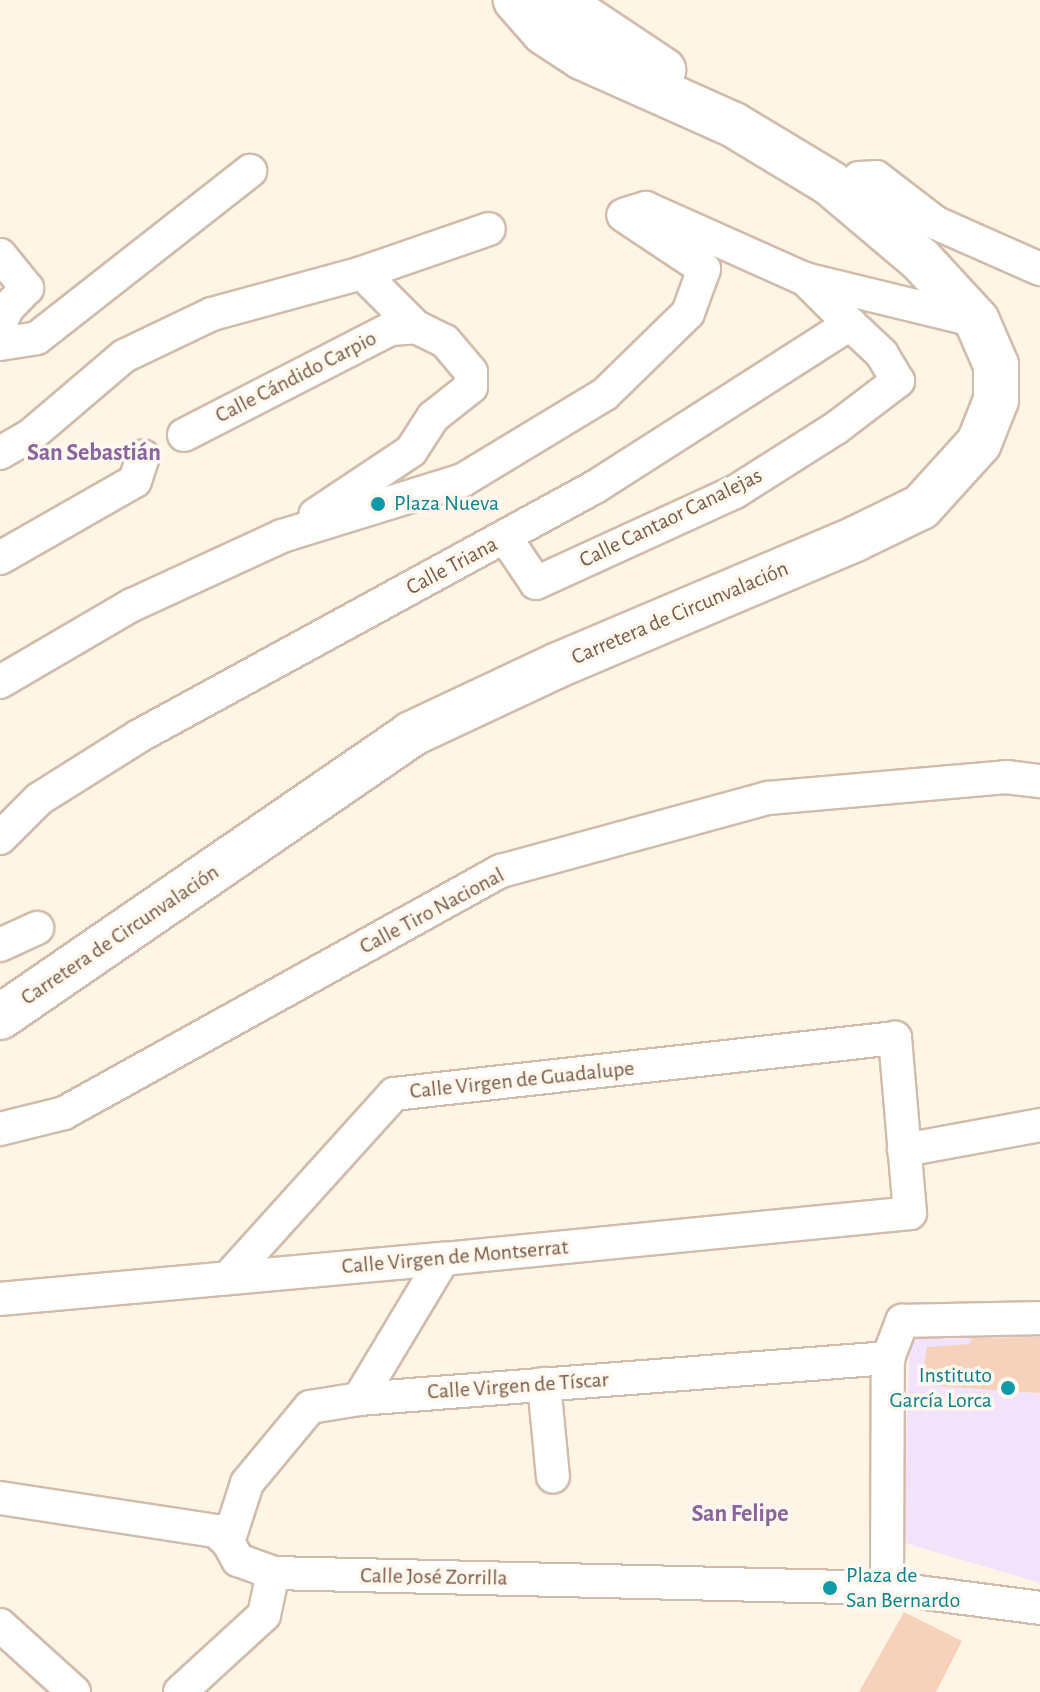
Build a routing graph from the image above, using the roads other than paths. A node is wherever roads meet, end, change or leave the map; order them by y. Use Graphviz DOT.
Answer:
graph roads {
  1 [pos="516,0"];
  2 [pos="565,0"];
  3 [pos="734,125"];
  4 [pos="250,171"];
  5 [pos="859,178"];
  6 [pos="489,229"];
  7 [pos="0,255"];
  8 [pos="1040,269"];
  9 [pos="362,273"];
  10 [pos="805,279"];
  11 [pos="977,321"];
  12 [pos="0,324"];
  13 [pos="850,324"];
  14 [pos="416,327"];
  15 [pos="0,344"];
  16 [pos="184,435"];
  17 [pos="0,453"];
  18 [pos="143,456"];
  19 [pos="282,536"];
  20 [pos="505,537"];
  21 [pos="0,558"];
  22 [pos="0,682"];
  23 [pos="1040,781"];
  24 [pos="0,838"];
  25 [pos="37,928"];
  26 [pos="0,945"];
  27 [pos="0,1017"];
  28 [pos="1040,1125"];
  29 [pos="0,1129"];
  30 [pos="904,1150"];
  31 [pos="443,1259"];
  32 [pos="228,1278"];
  33 [pos="0,1299"];
  34 [pos="1040,1318"];
  35 [pos="888,1358"];
  36 [pos="544,1384"];
  37 [pos="359,1399"];
  38 [pos="553,1477"];
  39 [pos="0,1498"];
  40 [pos="228,1542"];
  41 [pos="273,1573"];
  42 [pos="887,1588"];
  43 [pos="1040,1608"];
  44 [pos="0,1625"];
  45 [pos="74,1692"];
  46 [pos="180,1692"];
  1 -- 3 [label="main road, Carretera de Circunvalación"];
  2 -- 3 [label="main road, Carretera de Circunvalación"];
  3 -- 11 [label="main road, Carretera de Circunvalación"];
  4 -- 15 [label="street"];
  5 -- 8 [label="street"];
  6 -- 9 [label="street"];
  7 -- 12 [label="street"];
  9 -- 14 [label="street"];
  9 -- 17 [label="street"];
  10 -- 11 [label="street"];
  10 -- 13 [label="street"];
  10 -- 19 [label="street"];
  11 -- 27 [label="main road, Carretera de Circunvalación"];
  13 -- 20 [label="street, Calle Triana"];
  13 -- 20 [label="street, Calle Cantaor Canalejas"];
  14 -- 16 [label="street, Calle Cándido Carpio"];
  14 -- 19 [label="street"];
  18 -- 21 [label="street"];
  19 -- 22 [label="street"];
  20 -- 24 [label="street, Calle Triana"];
  23 -- 29 [label="street, Calle Tiro Nacional"];
  25 -- 26 [label="street"];
  28 -- 30 [label="street"];
  30 -- 31 [label="street, Calle Virgen de Montserrat"];
  30 -- 32 [label="street, Calle Virgen de Guadalupe"];
  31 -- 32 [label="street, Calle Virgen de Montserrat"];
  31 -- 37 [label="street"];
  32 -- 33 [label="street, Calle Virgen de Montserrat"];
  34 -- 35 [label="street"];
  35 -- 36 [label="street, Calle Virgen de Tíscar"];
  35 -- 42 [label="street"];
  36 -- 37 [label="street, Calle Virgen de Tíscar"];
  36 -- 38 [label="street"];
  37 -- 40 [label="street, Calle Virgen de Tíscar"];
  39 -- 40 [label="street, Calle José Zorrilla"];
  40 -- 41 [label="street, Calle José Zorrilla"];
  41 -- 42 [label="street, Calle José Zorrilla"];
  41 -- 46 [label="street"];
  42 -- 43 [label="street, Calle José Zorrilla"];
  44 -- 45 [label="street"];
}
